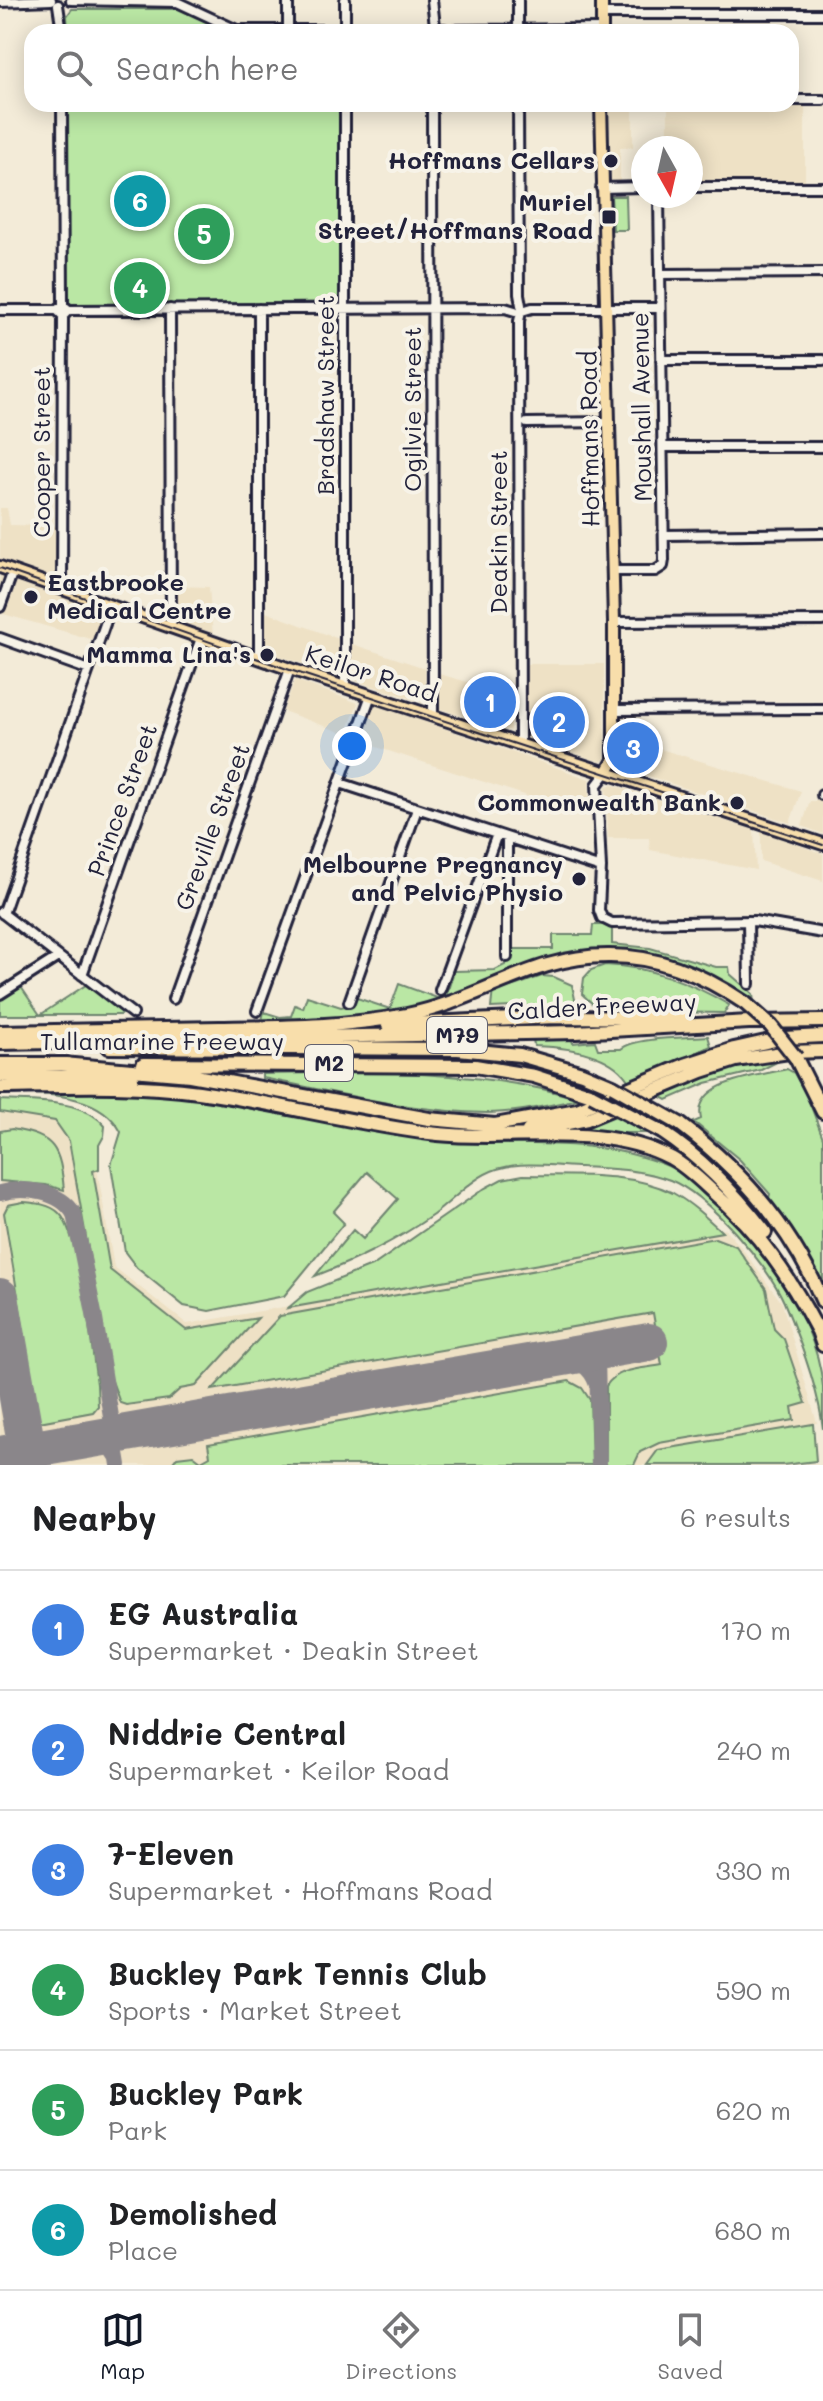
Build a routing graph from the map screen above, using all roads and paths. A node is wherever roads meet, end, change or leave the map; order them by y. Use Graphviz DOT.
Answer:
graph roads {
  1 [pos="288,0"];
  2 [pos="345,0"];
  3 [pos="432,0"];
  4 [pos="518,0"];
  5 [pos="602,0"];
  6 [pos="170,1"];
  7 [pos="0,2"];
  8 [pos="62,2"];
  9 [pos="601,14"];
  10 [pos="823,14"];
  11 [pos="62,24"];
  12 [pos="225,24"];
  13 [pos="288,24"];
  14 [pos="345,24"];
  15 [pos="432,24"];
  16 [pos="518,24"];
  17 [pos="602,24"];
  18 [pos="799,100"];
  19 [pos="823,100"];
  20 [pos="62,112"];
  21 [pos="345,112"];
  22 [pos="432,112"];
  23 [pos="518,112"];
  24 [pos="601,112"];
  25 [pos="631,187"];
  26 [pos="703,187"];
  27 [pos="823,187"];
  28 [pos="601,188"];
  29 [pos="659,208"];
  30 [pos="823,273"];
  31 [pos="660,274"];
  32 [pos="660,308"];
  33 [pos="170,309"];
  34 [pos="259,309"];
  35 [pos="346,309"];
  36 [pos="432,309"];
  37 [pos="608,309"];
  38 [pos="0,310"];
  39 [pos="63,310"];
  40 [pos="520,310"];
  41 [pos="661,360"];
  42 [pos="823,360"];
  43 [pos="610,422"];
  44 [pos="527,423"];
  45 [pos="663,447"];
  46 [pos="823,447"];
  47 [pos="823,533"];
  48 [pos="664,534"];
  49 [pos="0,567"];
  50 [pos="13,571"];
  51 [pos="613,571"];
  52 [pos="62,589"];
  53 [pos="0,607"];
  54 [pos="111,607"];
  55 [pos="823,621"];
  56 [pos="614,622"];
  57 [pos="171,628"];
  58 [pos="0,638"];
  59 [pos="201,638"];
  60 [pos="259,658"];
  61 [pos="290,669"];
  62 [pos="89,670"];
  63 [pos="345,687"];
  64 [pos="371,695"];
  65 [pos="823,709"];
  66 [pos="613,710"];
  67 [pos="433,715"];
  68 [pos="520,743"];
  69 [pos="607,772"];
  70 [pos="340,783"];
  71 [pos="417,809"];
  72 [pos="497,834"];
  73 [pos="507,838"];
  74 [pos="823,844"];
  75 [pos="600,865"];
  76 [pos="2,913"];
  77 [pos="748,921"];
  78 [pos="823,933"];
  79 [pos="58,957"];
  80 [pos="507,957"];
  81 [pos="82,975"];
  82 [pos="749,984"];
  83 [pos="440,990"];
  84 [pos="0,994"];
  85 [pos="173,999"];
  86 [pos="349,1002"];
  87 [pos="257,1011"];
  88 [pos="133,1014"];
  89 [pos="823,1021"];
  90 [pos="749,1022"];
  91 [pos="301,1025"];
  92 [pos="0,1030"];
  93 [pos="823,1036"];
  94 [pos="0,1045"];
  95 [pos="823,1051"];
  96 [pos="0,1064"];
  97 [pos="62,1064"];
  98 [pos="0,1081"];
  99 [pos="823,1112"];
  100 [pos="495,1125"];
  101 [pos="465,1135"];
  102 [pos="823,1302"];
  103 [pos="818,1331"];
  104 [pos="823,1345"];
  1 -- 13 [label="street"];
  2 -- 14 [label="street"];
  3 -- 15 [label="street"];
  4 -- 16 [label="street"];
  5 -- 9 [label="main road"];
  6 -- 8 [label="street"];
  6 -- 12 [label="street"];
  7 -- 8 [label="street"];
  8 -- 11 [label="street"];
  9 -- 10 [label="street"];
  9 -- 17 [label="main road"];
  18 -- 19 [label="street"];
  20 -- 39 [label="street, Cooper Street"];
  21 -- 35 [label="street, Bradshaw Street"];
  22 -- 36 [label="street, Ogilvie Street"];
  23 -- 40 [label="street, Deakin Street"];
  24 -- 28 [label="main road, Hoffmans Road"];
  25 -- 28 [label="street"];
  26 -- 27 [label="street"];
  28 -- 37 [label="main road, Hoffmans Road"];
  29 -- 31 [label="street, Moushall Avenue"];
  30 -- 31 [label="street"];
  31 -- 32 [label="street, Moushall Avenue"];
  32 -- 37 [label="street"];
  32 -- 41 [label="street, Moushall Avenue"];
  33 -- 34 [label="street"];
  33 -- 39 [label="street"];
  33 -- 57 [label="street"];
  34 -- 35 [label="street"];
  34 -- 60 [label="street"];
  35 -- 36 [label="street"];
  35 -- 63 [label="street, Bradshaw Street"];
  36 -- 40 [label="street"];
  36 -- 67 [label="street, Ogilvie Street"];
  37 -- 40 [label="street"];
  37 -- 43 [label="main road, Hoffmans Road"];
  38 -- 39 [label="street"];
  39 -- 52 [label="street, Cooper Street"];
  40 -- 68 [label="street, Deakin Street"];
  41 -- 42 [label="street"];
  41 -- 45 [label="street, Moushall Avenue"];
  43 -- 44 [label="street"];
  43 -- 51 [label="main road, Hoffmans Road"];
  45 -- 46 [label="street"];
  45 -- 48 [label="street, Moushall Avenue"];
  47 -- 48 [label="street"];
  48 -- 51 [label="street, Moushall Avenue"];
  49 -- 50 [label="main road, Keilor Road"];
  50 -- 52 [label="main road, Keilor Road"];
  50 -- 53 [label="street"];
  51 -- 56 [label="main road, Hoffmans Road"];
  52 -- 54 [label="main road, Keilor Road"];
  54 -- 57 [label="main road, Keilor Road"];
  54 -- 62 [label="street"];
  55 -- 56 [label="street"];
  56 -- 66 [label="main road, Hoffmans Road"];
  57 -- 59 [label="main road, Keilor Road"];
  58 -- 62 [label="street"];
  59 -- 60 [label="main road, Keilor Road"];
  59 -- 81 [label="street, Prince Street"];
  60 -- 61 [label="main road, Keilor Road"];
  61 -- 63 [label="main road, Keilor Road"];
  61 -- 85 [label="street, Greville Street"];
  62 -- 76 [label="street"];
  63 -- 64 [label="main road, Keilor Road"];
  64 -- 67 [label="main road, Keilor Road"];
  64 -- 70 [label="street"];
  65 -- 66 [label="street"];
  66 -- 69 [label="main road, Hoffmans Road"];
  67 -- 68 [label="main road, Keilor Road"];
  68 -- 69 [label="main road, Keilor Road"];
  69 -- 74 [label="main road, Keilor Road"];
  69 -- 75 [label="street"];
  70 -- 71 [label="street"];
  70 -- 87 [label="street"];
  71 -- 72 [label="street"];
  71 -- 86 [label="street"];
  72 -- 73 [label="street"];
  72 -- 83 [label="street"];
  73 -- 75 [label="street"];
  73 -- 80 [label="street"];
  75 -- 77 [label="street"];
  76 -- 79 [label="street"];
  77 -- 78 [label="street"];
  77 -- 82 [label="street"];
  79 -- 81 [label="street"];
  79 -- 84 [label="street"];
  81 -- 88 [label="street"];
  89 -- 90 [label="highway, Calder Freeway / M79"];
  90 -- 91 [label="highway"];
  90 -- 94 [label="highway, Calder Freeway / M79"];
  91 -- 92 [label="highway"];
  91 -- 99 [label="highway, bridge"];
  93 -- 100 [label="highway"];
  94 -- 102 [label="highway, Tullamarine Freeway / M2, bridge"];
  95 -- 101 [label="highway"];
  96 -- 97 [label="highway, Tullamarine Freeway / M2"];
  97 -- 100 [label="highway"];
  97 -- 103 [label="highway, Tullamarine Freeway / M2, bridge"];
  98 -- 100 [label="highway"];
  98 -- 101 [label="highway"];
  101 -- 103 [label="highway"];
  103 -- 104 [label="highway, Tullamarine Freeway / M2"];
}
